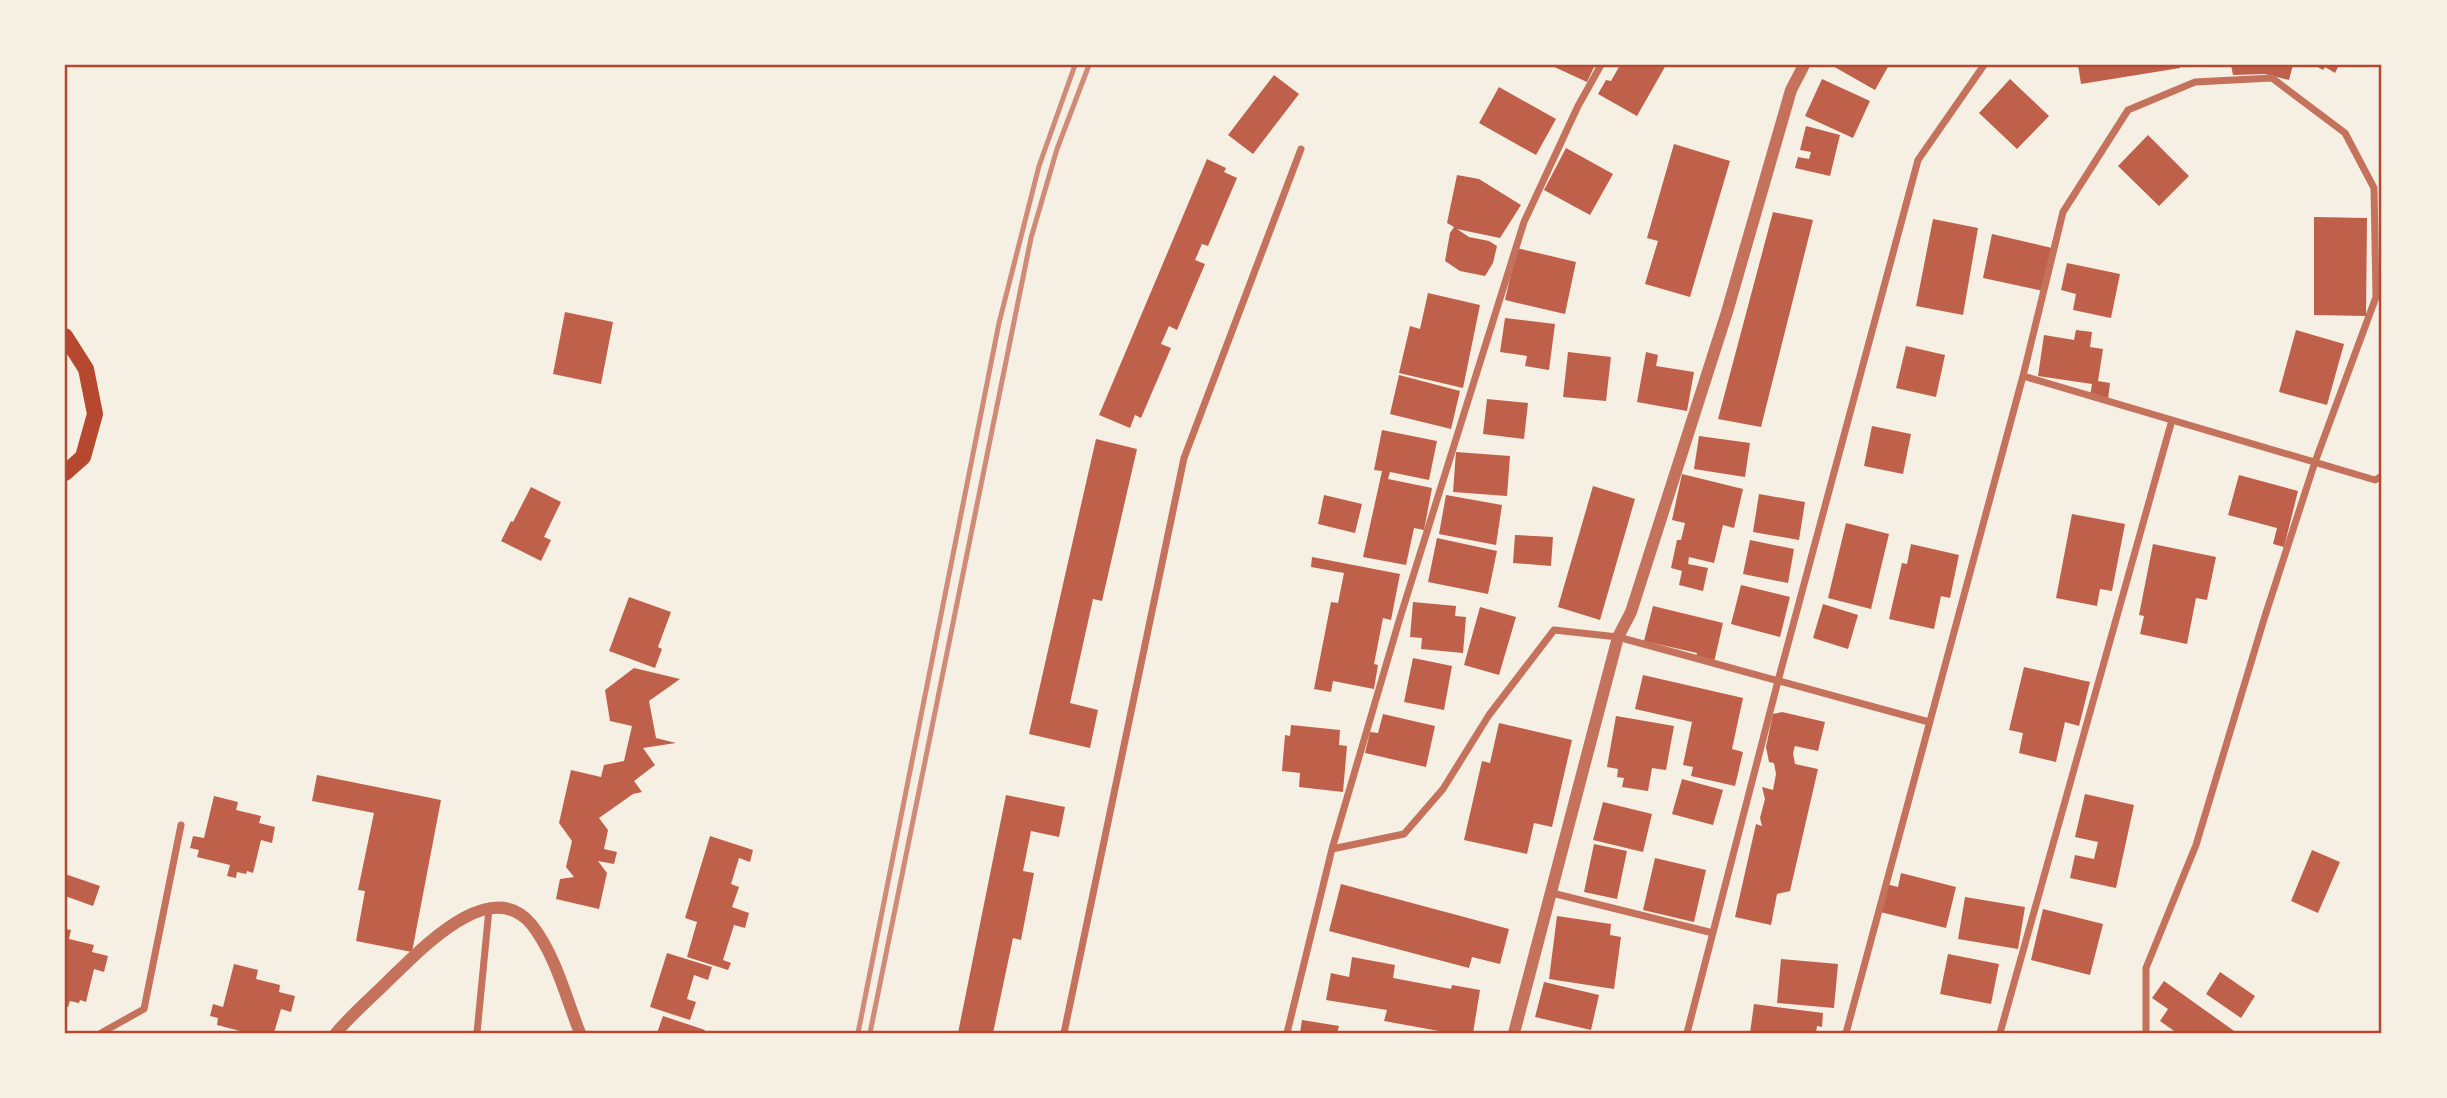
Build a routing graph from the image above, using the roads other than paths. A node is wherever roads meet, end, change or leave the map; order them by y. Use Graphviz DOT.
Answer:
graph roads {
  1 [pos="1601,65"];
  2 [pos="1804,65"];
  3 [pos="1984,65"];
  4 [pos="1301,149"];
  5 [pos="65,336"];
  6 [pos="2023,376"];
  7 [pos="2172,420"];
  8 [pos="2315,463"];
  9 [pos="65,473"];
  10 [pos="2382,476"];
  11 [pos="1618,637"];
  12 [pos="1778,681"];
  13 [pos="1929,722"];
  14 [pos="181,825"];
  15 [pos="1332,849"];
  16 [pos="1552,893"];
  17 [pos="489,908"];
  18 [pos="1713,933"];
  19 [pos="349,1026"];
  20 [pos="101,1033"];
  21 [pos="336,1033"];
  22 [pos="477,1033"];
  23 [pos="580,1033"];
  24 [pos="1064,1033"];
  25 [pos="1287,1033"];
  26 [pos="1514,1033"];
  27 [pos="1687,1033"];
  28 [pos="1846,1033"];
  29 [pos="2000,1033"];
  30 [pos="2146,1033"];
  1 -- 15 [label="street"];
  2 -- 11 [label="street"];
  3 -- 12 [label="street"];
  4 -- 24 [label="street"];
  5 -- 9 [label="main road"];
  6 -- 7 [label="street"];
  6 -- 8 [label="street"];
  6 -- 13 [label="street"];
  7 -- 8 [label="street"];
  7 -- 29 [label="street"];
  8 -- 10 [label="street"];
  8 -- 30 [label="street"];
  11 -- 12 [label="street"];
  11 -- 15 [label="street"];
  11 -- 16 [label="street"];
  12 -- 13 [label="street"];
  12 -- 18 [label="street"];
  13 -- 28 [label="street"];
  14 -- 20 [label="street"];
  15 -- 25 [label="street"];
  16 -- 18 [label="street"];
  16 -- 26 [label="street"];
  17 -- 19 [label="street"];
  17 -- 22 [label="street"];
  17 -- 23 [label="street"];
  18 -- 27 [label="street"];
  19 -- 21 [label="street"];
}
